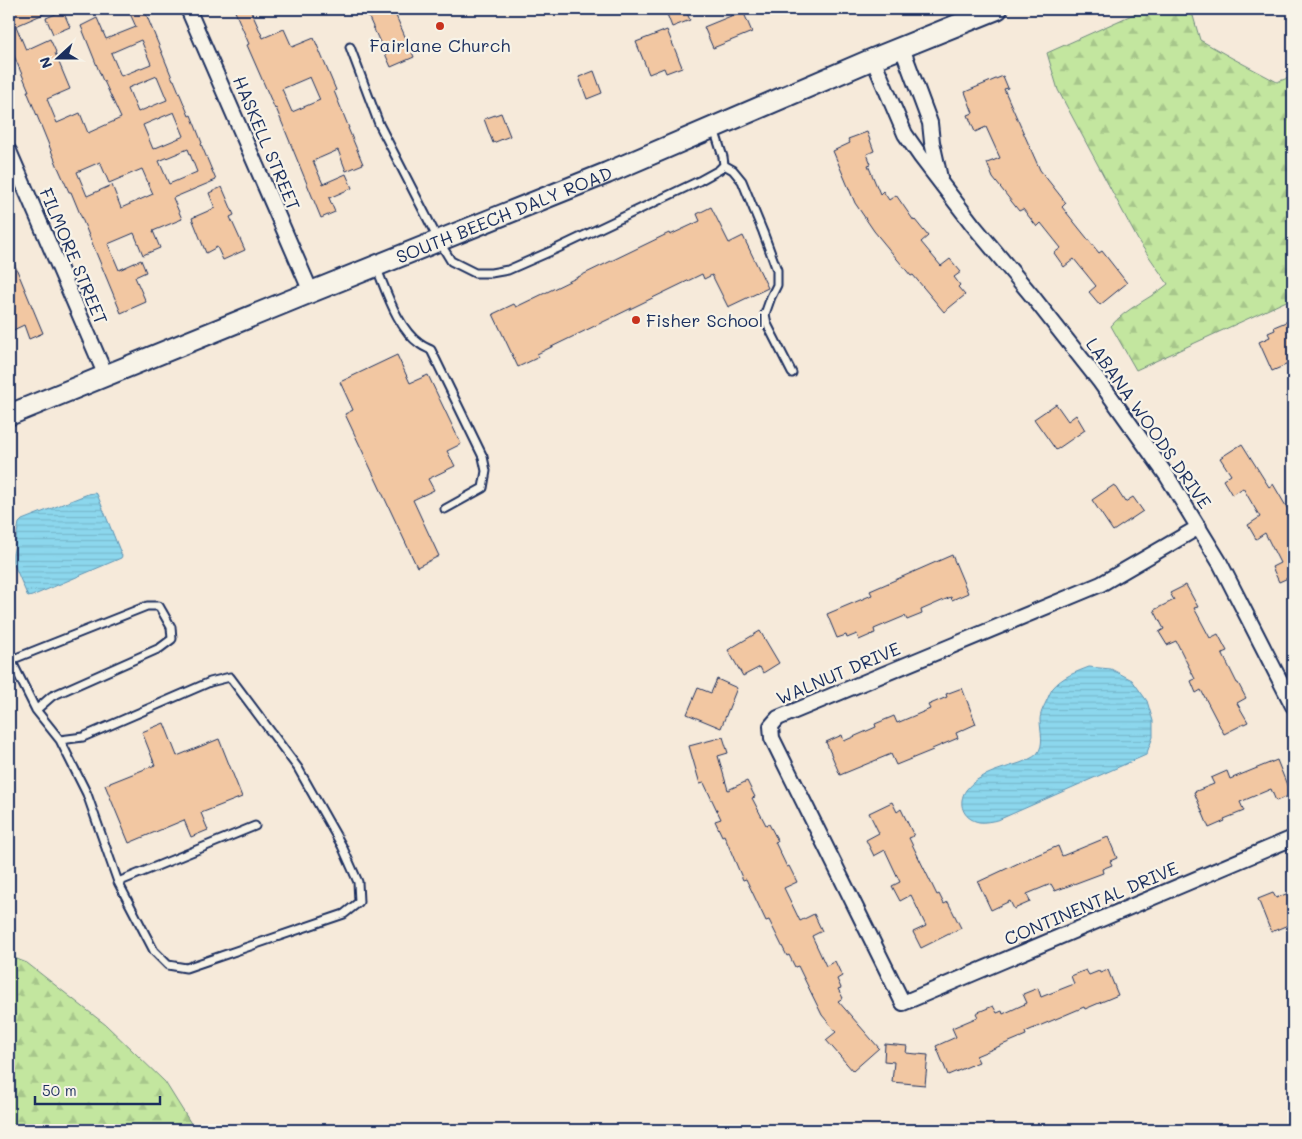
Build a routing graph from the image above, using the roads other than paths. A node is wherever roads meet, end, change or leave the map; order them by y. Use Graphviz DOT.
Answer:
graph roads {
  1 [pos="188,9"];
  2 [pos="997,9"];
  3 [pos="350,47"];
  4 [pos="902,48"];
  5 [pos="873,59"];
  6 [pos="714,128"];
  7 [pos="9,151"];
  8 [pos="724,165"];
  9 [pos="941,183"];
  10 [pos="439,241"];
  11 [pos="376,266"];
  12 [pos="311,292"];
  13 [pos="792,373"];
  14 [pos="106,376"];
  15 [pos="9,415"];
  16 [pos="445,509"];
  17 [pos="1199,527"];
  18 [pos="10,658"];
  19 [pos="1293,706"];
  20 [pos="36,710"];
  21 [pos="60,740"];
  22 [pos="255,826"];
  23 [pos="1293,838"];
  24 [pos="118,882"];
  25 [pos="902,1002"];
  1 -- 12 [label="street, HASKELL STREET"];
  2 -- 4 [label="street, SOUTH BEECH DALY ROAD"];
  3 -- 10 [label="lane"];
  4 -- 5 [label="street, SOUTH BEECH DALY ROAD"];
  4 -- 9 [label="street, LABANA WOODS DRIVE"];
  5 -- 6 [label="street, SOUTH BEECH DALY ROAD"];
  5 -- 9 [label="street, LABANA WOODS DRIVE"];
  6 -- 8 [label="lane"];
  6 -- 10 [label="street, SOUTH BEECH DALY ROAD"];
  7 -- 14 [label="street, FILMORE STREET"];
  8 -- 10 [label="lane"];
  8 -- 13 [label="lane"];
  9 -- 17 [label="street, LABANA WOODS DRIVE"];
  10 -- 11 [label="street, SOUTH BEECH DALY ROAD"];
  11 -- 12 [label="street, SOUTH BEECH DALY ROAD"];
  11 -- 16 [label="lane"];
  12 -- 14 [label="street, SOUTH BEECH DALY ROAD"];
  14 -- 15 [label="street, SOUTH BEECH DALY ROAD"];
  17 -- 19 [label="street, LABANA WOODS DRIVE"];
  17 -- 25 [label="street, WALNUT DRIVE"];
  18 -- 20 [label="lane"];
  18 -- 20 [label="lane"];
  20 -- 21 [label="lane"];
  21 -- 24 [label="lane"];
  21 -- 24 [label="lane"];
  22 -- 24 [label="lane"];
  23 -- 25 [label="street, CONTINENTAL DRIVE"];
}
